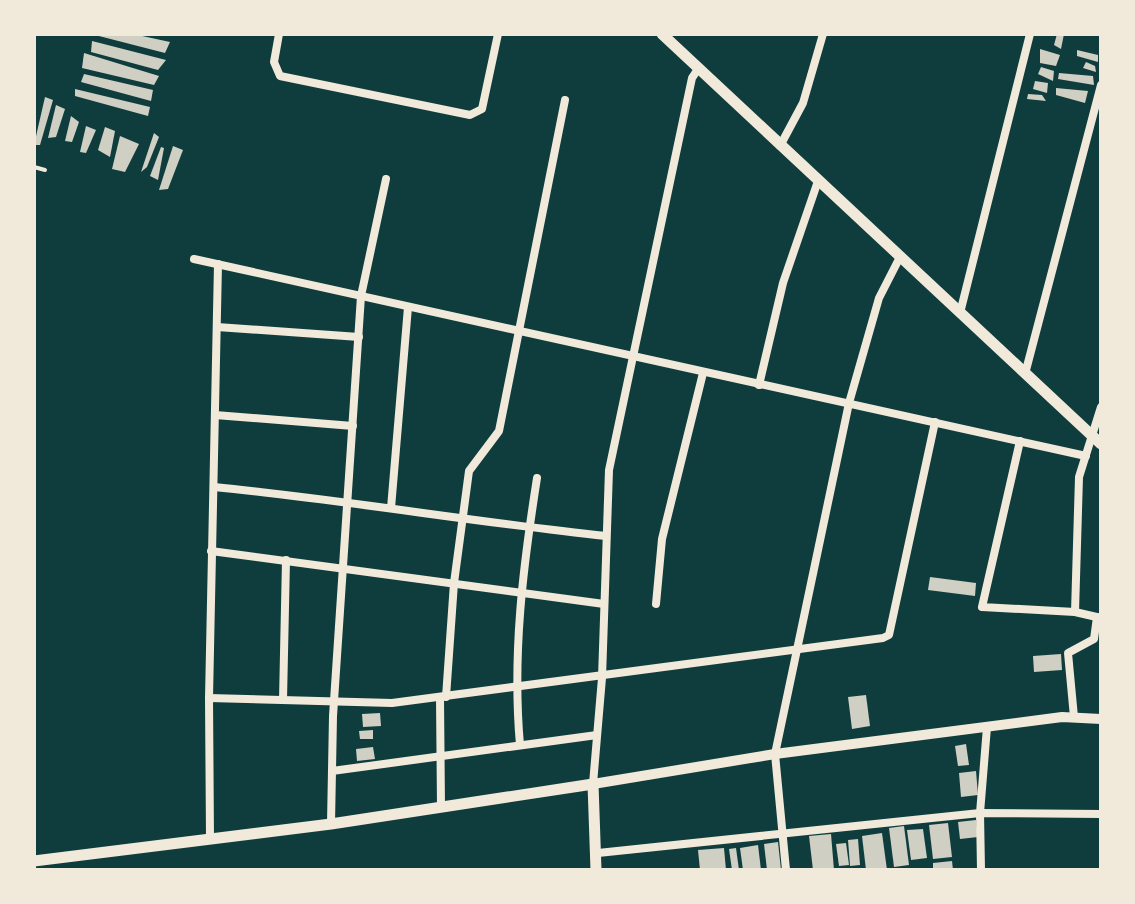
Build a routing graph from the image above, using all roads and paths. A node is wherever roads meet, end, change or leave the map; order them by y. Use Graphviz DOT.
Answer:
graph roads {
  1 [pos="279,34"];
  2 [pos="498,34"];
  3 [pos="662,34"];
  4 [pos="823,34"];
  5 [pos="1030,34"];
  6 [pos="698,69"];
  7 [pos="1101,85"];
  8 [pos="565,100"];
  9 [pos="780,146"];
  10 [pos="34,167"];
  11 [pos="45,170"];
  12 [pos="386,179"];
  13 [pos="818,181"];
  14 [pos="900,257"];
  15 [pos="194,259"];
  16 [pos="218,264"];
  17 [pos="361,296"];
  18 [pos="408,307"];
  19 [pos="960,313"];
  20 [pos="217,327"];
  21 [pos="518,331"];
  22 [pos="359,337"];
  23 [pos="633,357"];
  24 [pos="703,373"];
  25 [pos="1025,374"];
  26 [pos="759,385"];
  27 [pos="849,403"];
  28 [pos="1101,407"];
  29 [pos="215,415"];
  30 [pos="935,422"];
  31 [pos="353,426"];
  32 [pos="1020,441"];
  33 [pos="1097,441"];
  34 [pos="1086,456"];
  35 [pos="537,478"];
  36 [pos="214,487"];
  37 [pos="348,500"];
  38 [pos="391,508"];
  39 [pos="461,520"];
  40 [pos="530,528"];
  41 [pos="606,536"];
  42 [pos="211,551"];
  43 [pos="286,560"];
  44 [pos="343,567"];
  45 [pos="454,583"];
  46 [pos="520,593"];
  47 [pos="604,604"];
  48 [pos="656,604"];
  49 [pos="1075,612"];
  50 [pos="1099,617"];
  51 [pos="797,648"];
  52 [pos="602,678"];
  53 [pos="515,689"];
  54 [pos="443,697"];
  55 [pos="209,698"];
  56 [pos="283,700"];
  57 [pos="334,704"];
  58 [pos="1074,717"];
  59 [pos="1101,719"];
  60 [pos="987,727"];
  61 [pos="597,735"];
  62 [pos="520,745"];
  63 [pos="775,754"];
  64 [pos="440,756"];
  65 [pos="332,771"];
  66 [pos="593,784"];
  67 [pos="441,807"];
  68 [pos="980,813"];
  69 [pos="1101,814"];
  70 [pos="331,824"];
  71 [pos="781,834"];
  72 [pos="210,839"];
  73 [pos="598,853"];
  74 [pos="34,861"];
  75 [pos="596,870"];
  76 [pos="786,870"];
  77 [pos="981,870"];
  1 -- 2 [label="street"];
  3 -- 6 [label="main road"];
  4 -- 9 [label="street"];
  5 -- 19 [label="street"];
  6 -- 9 [label="main road"];
  6 -- 23 [label="street"];
  7 -- 25 [label="street"];
  8 -- 21 [label="street"];
  9 -- 13 [label="main road"];
  10 -- 11 [label="lane"];
  12 -- 17 [label="street"];
  13 -- 14 [label="main road"];
  13 -- 26 [label="street"];
  14 -- 19 [label="main road"];
  14 -- 27 [label="street"];
  15 -- 16 [label="street"];
  16 -- 17 [label="street"];
  16 -- 20 [label="street"];
  17 -- 18 [label="street"];
  17 -- 22 [label="street"];
  18 -- 21 [label="street"];
  18 -- 38 [label="street"];
  19 -- 25 [label="main road"];
  20 -- 22 [label="street"];
  20 -- 29 [label="street"];
  21 -- 23 [label="street"];
  21 -- 39 [label="street"];
  22 -- 31 [label="street"];
  23 -- 24 [label="street"];
  23 -- 41 [label="street"];
  24 -- 26 [label="street"];
  24 -- 48 [label="street"];
  25 -- 33 [label="main road"];
  26 -- 27 [label="street"];
  27 -- 30 [label="street"];
  27 -- 51 [label="street"];
  28 -- 33 [label="street"];
  29 -- 31 [label="street"];
  29 -- 36 [label="street"];
  30 -- 32 [label="street"];
  30 -- 51 [label="street"];
  31 -- 37 [label="street"];
  32 -- 34 [label="street"];
  32 -- 49 [label="street"];
  33 -- 34 [label="street"];
  34 -- 49 [label="street"];
  35 -- 40 [label="street"];
  36 -- 37 [label="street"];
  36 -- 42 [label="street"];
  37 -- 38 [label="street"];
  37 -- 44 [label="street"];
  38 -- 39 [label="street"];
  39 -- 40 [label="street"];
  39 -- 45 [label="street"];
  40 -- 41 [label="street"];
  40 -- 46 [label="street"];
  41 -- 47 [label="street"];
  42 -- 43 [label="street"];
  42 -- 55 [label="street"];
  43 -- 44 [label="street"];
  43 -- 56 [label="street"];
  44 -- 45 [label="street"];
  44 -- 57 [label="street"];
  45 -- 46 [label="street"];
  45 -- 54 [label="street"];
  46 -- 47 [label="street"];
  46 -- 53 [label="street"];
  47 -- 52 [label="street"];
  49 -- 50 [label="street"];
  50 -- 58 [label="street"];
  51 -- 52 [label="street"];
  51 -- 63 [label="street"];
  52 -- 53 [label="street"];
  52 -- 61 [label="street"];
  53 -- 54 [label="street"];
  53 -- 62 [label="street"];
  54 -- 57 [label="street"];
  54 -- 64 [label="street"];
  55 -- 56 [label="street"];
  55 -- 72 [label="street"];
  56 -- 57 [label="street"];
  57 -- 65 [label="street"];
  58 -- 59 [label="street"];
  58 -- 60 [label="street"];
  60 -- 63 [label="street"];
  60 -- 68 [label="street"];
  61 -- 62 [label="street"];
  61 -- 66 [label="street"];
  62 -- 64 [label="street"];
  63 -- 66 [label="street"];
  63 -- 71 [label="street"];
  64 -- 65 [label="street"];
  64 -- 67 [label="street"];
  65 -- 70 [label="street"];
  66 -- 67 [label="main road"];
  66 -- 73 [label="main road"];
  67 -- 70 [label="main road"];
  68 -- 69 [label="street"];
  68 -- 71 [label="street"];
  68 -- 77 [label="street"];
  70 -- 72 [label="main road"];
  71 -- 73 [label="street"];
  71 -- 76 [label="street"];
  72 -- 74 [label="main road"];
  73 -- 75 [label="main road"];
}
